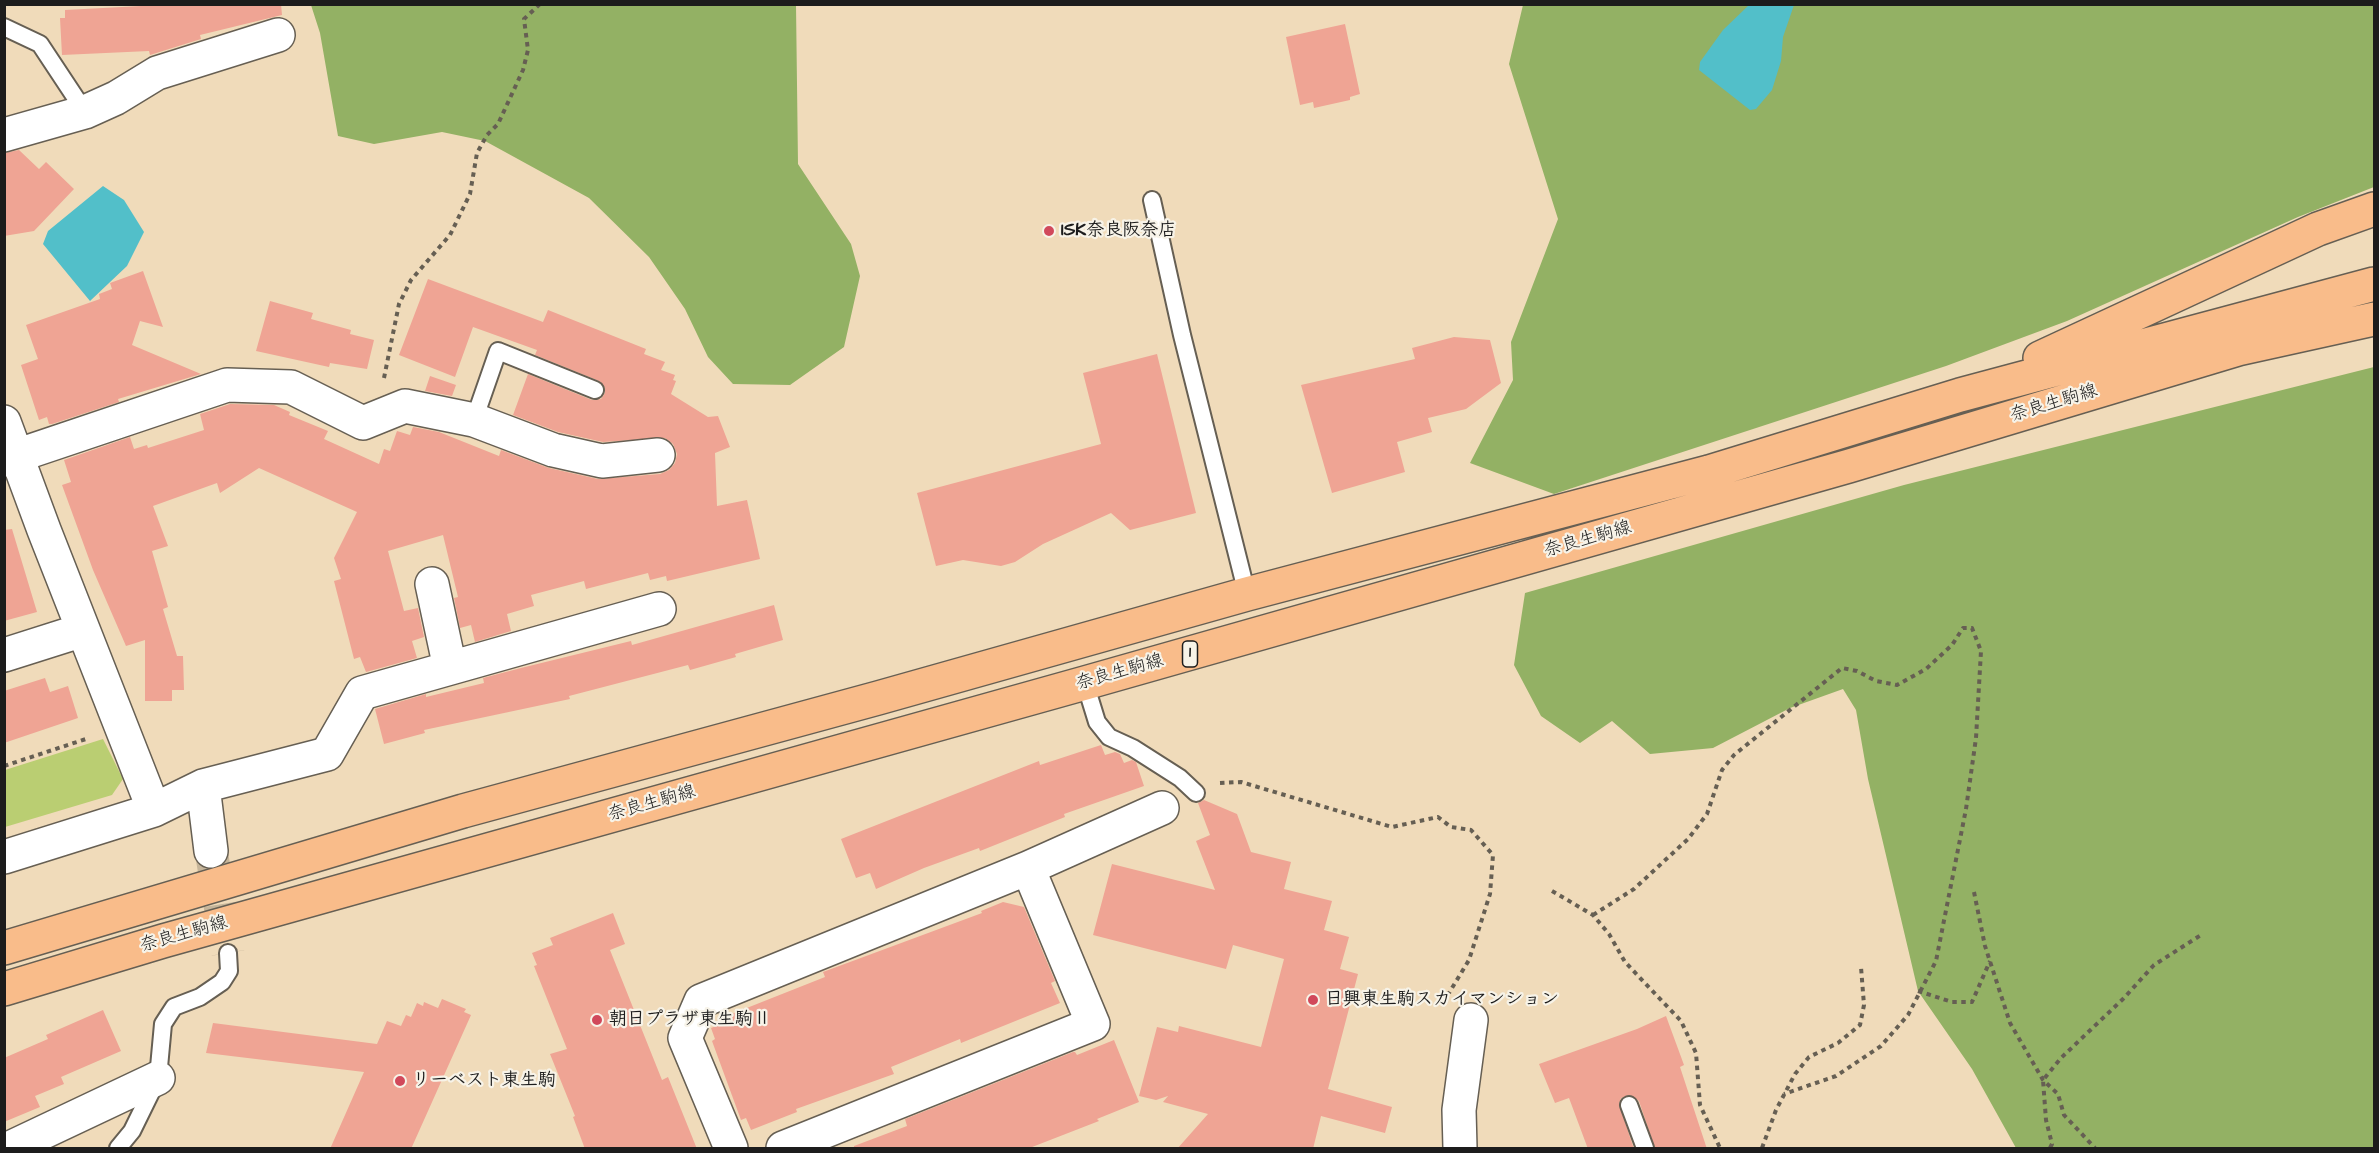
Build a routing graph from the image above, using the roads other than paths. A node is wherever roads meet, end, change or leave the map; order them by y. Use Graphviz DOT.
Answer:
graph roads {
  1 [pos="4,27"];
  2 [pos="278,35"];
  3 [pos="85,112"];
  4 [pos="4,135"];
  5 [pos="1152,200"];
  6 [pos="2374,209"];
  7 [pos="2374,284"];
  8 [pos="2374,319"];
  9 [pos="595,390"];
  10 [pos="1960,395"];
  11 [pos="474,420"];
  12 [pos="4,422"];
  13 [pos="658,455"];
  14 [pos="10,458"];
  15 [pos="432,584"];
  16 [pos="1247,594"];
  17 [pos="659,609"];
  18 [pos="83,630"];
  19 [pos="4,655"];
  20 [pos="450,668"];
  21 [pos="1085,683"];
  22 [pos="204,786"];
  23 [pos="1196,793"];
  24 [pos="1162,808"];
  25 [pos="154,810"];
  26 [pos="212,851"];
  27 [pos="4,857"];
  28 [pos="1028,868"];
  29 [pos="4,948"];
  30 [pos="228,953"];
  31 [pos="4,988"];
  32 [pos="1471,1020"];
  33 [pos="158,1078"];
  34 [pos="1629,1105"];
  35 [pos="727,1146"];
  36 [pos="10,1149"];
  37 [pos="118,1149"];
  38 [pos="783,1149"];
  39 [pos="1460,1149"];
  40 [pos="1645,1149"];
  1 -- 3 [label="lane"];
  2 -- 3 [label="street"];
  3 -- 4 [label="street"];
  5 -- 16 [label="lane"];
  6 -- 10 [label="main road"];
  7 -- 10 [label="main road, 奈良生駒線"];
  8 -- 21 [label="main road, 奈良生駒線 / 1"];
  9 -- 11 [label="lane"];
  10 -- 16 [label="main road, 奈良生駒線"];
  11 -- 13 [label="street"];
  11 -- 14 [label="street"];
  12 -- 14 [label="street"];
  14 -- 18 [label="street"];
  15 -- 20 [label="street"];
  16 -- 29 [label="main road, 奈良生駒線"];
  17 -- 20 [label="street"];
  18 -- 19 [label="street"];
  18 -- 25 [label="street"];
  20 -- 22 [label="street"];
  21 -- 23 [label="lane"];
  21 -- 31 [label="main road, 奈良生駒線 / 1"];
  22 -- 25 [label="street"];
  22 -- 26 [label="street"];
  24 -- 28 [label="street"];
  25 -- 27 [label="street"];
  28 -- 35 [label="street"];
  28 -- 38 [label="street"];
  30 -- 33 [label="lane"];
  32 -- 39 [label="street"];
  33 -- 36 [label="street"];
  33 -- 37 [label="lane"];
  34 -- 40 [label="lane"];
}
